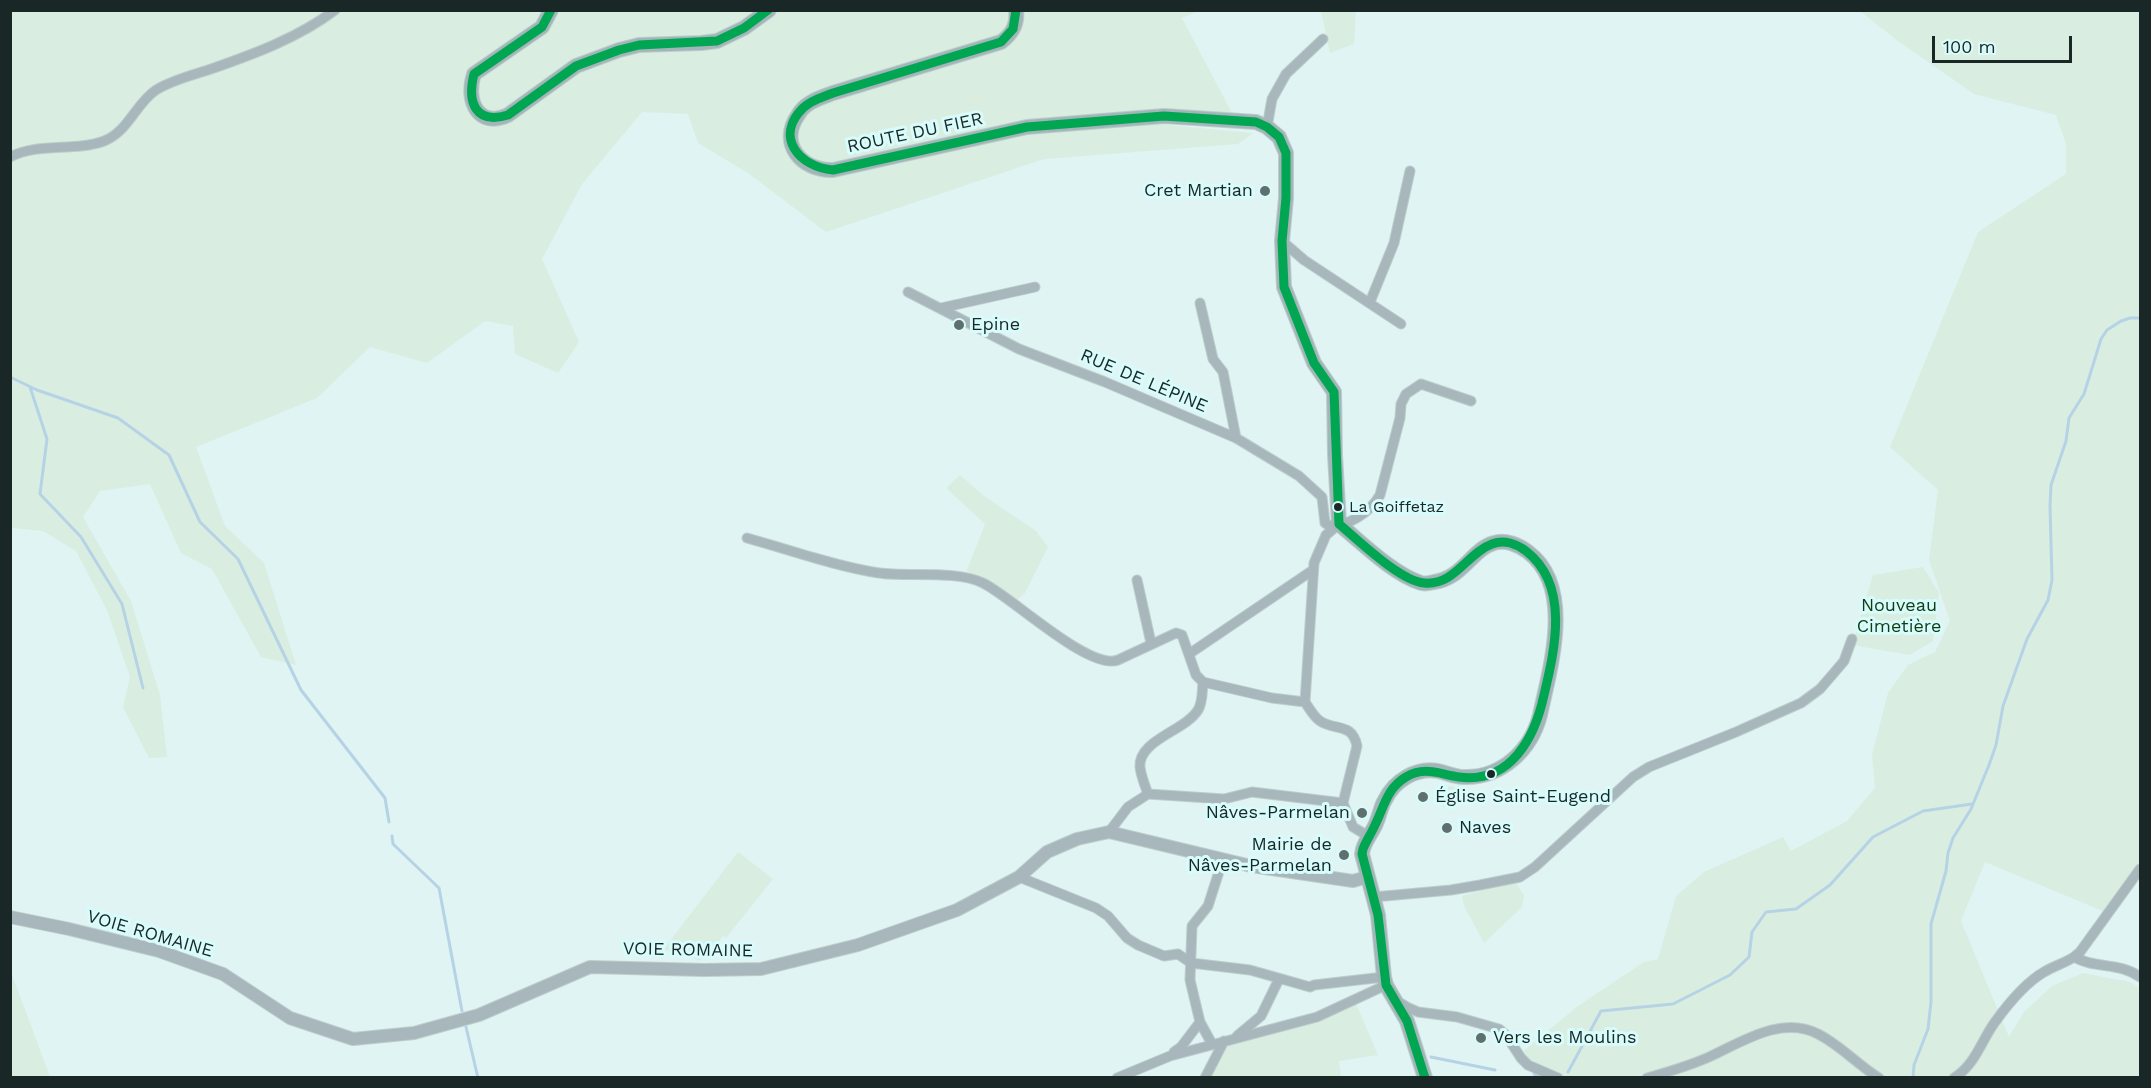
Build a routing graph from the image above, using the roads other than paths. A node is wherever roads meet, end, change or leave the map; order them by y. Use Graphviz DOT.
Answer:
graph roads {
  1 [pos="335,10"];
  2 [pos="551,10"];
  3 [pos="769,10"];
  4 [pos="1016,10"];
  5 [pos="1323,39"];
  6 [pos="1267,127"];
  7 [pos="10,157"];
  8 [pos="1410,171"];
  9 [pos="1282,241"];
  10 [pos="1035,287"];
  11 [pos="908,292"];
  12 [pos="1370,302"];
  13 [pos="1200,303"];
  14 [pos="941,308"];
  15 [pos="1401,324"];
  16 [pos="1471,401"];
  17 [pos="1236,438"];
  18 [pos="1339,524"];
  19 [pos="747,538"];
  20 [pos="1313,570"];
  21 [pos="1137,580"];
  22 [pos="1852,639"];
  23 [pos="1151,644"];
  24 [pos="1189,654"];
  25 [pos="1203,682"];
  26 [pos="1305,702"];
  27 [pos="1148,794"];
  28 [pos="1343,803"];
  29 [pos="1109,832"];
  30 [pos="1368,836"];
  31 [pos="1223,860"];
  32 [pos="2140,869"];
  33 [pos="1019,877"];
  34 [pos="1367,877"];
  35 [pos="1374,897"];
  36 [pos="10,917"];
  37 [pos="2074,957"];
  38 [pos="1191,963"];
  39 [pos="2140,977"];
  40 [pos="1279,979"];
  41 [pos="1388,986"];
  42 [pos="1200,1022"];
  43 [pos="1234,1038"];
  44 [pos="1224,1041"];
  45 [pos="1212,1044"];
  46 [pos="1170,1056"];
  47 [pos="1117,1077"];
  48 [pos="1205,1077"];
  49 [pos="1425,1077"];
  50 [pos="1558,1077"];
  51 [pos="1647,1077"];
  52 [pos="1879,1077"];
  53 [pos="1954,1077"];
  1 -- 7 [label="street"];
  2 -- 3 [label="main road"];
  4 -- 6 [label="main road, ROUTE DU FIER"];
  5 -- 6 [label="street"];
  6 -- 9 [label="main road"];
  8 -- 12 [label="street"];
  9 -- 12 [label="street"];
  9 -- 18 [label="main road"];
  10 -- 14 [label="street"];
  11 -- 14 [label="street, RUE DE LÉPINE"];
  12 -- 15 [label="street"];
  13 -- 17 [label="street"];
  14 -- 17 [label="street, RUE DE LÉPINE"];
  16 -- 18 [label="street"];
  17 -- 18 [label="street, RUE DE LÉPINE"];
  18 -- 20 [label="street"];
  18 -- 30 [label="main road"];
  19 -- 23 [label="street"];
  20 -- 24 [label="street"];
  20 -- 26 [label="street"];
  21 -- 23 [label="street"];
  22 -- 35 [label="street"];
  23 -- 24 [label="street"];
  24 -- 25 [label="street"];
  25 -- 26 [label="street"];
  25 -- 27 [label="street"];
  26 -- 28 [label="street"];
  27 -- 28 [label="street"];
  27 -- 29 [label="street"];
  28 -- 30 [label="street"];
  29 -- 31 [label="street, VOIE ROMAINE"];
  29 -- 33 [label="street, VOIE ROMAINE"];
  30 -- 34 [label="main road"];
  31 -- 34 [label="street, VOIE ROMAINE"];
  31 -- 38 [label="street"];
  32 -- 37 [label="street"];
  33 -- 36 [label="street, VOIE ROMAINE"];
  33 -- 38 [label="street"];
  34 -- 35 [label="main road"];
  35 -- 41 [label="main road"];
  37 -- 39 [label="street"];
  37 -- 53 [label="street"];
  38 -- 40 [label="street"];
  38 -- 42 [label="street"];
  40 -- 41 [label="street"];
  40 -- 43 [label="street"];
  41 -- 43 [label="street"];
  41 -- 49 [label="main road"];
  41 -- 50 [label="street"];
  42 -- 45 [label="street"];
  42 -- 46 [label="street"];
  43 -- 44 [label="street"];
  44 -- 45 [label="street"];
  44 -- 48 [label="street"];
  45 -- 46 [label="street"];
  46 -- 47 [label="street"];
  51 -- 52 [label="street"];
}
